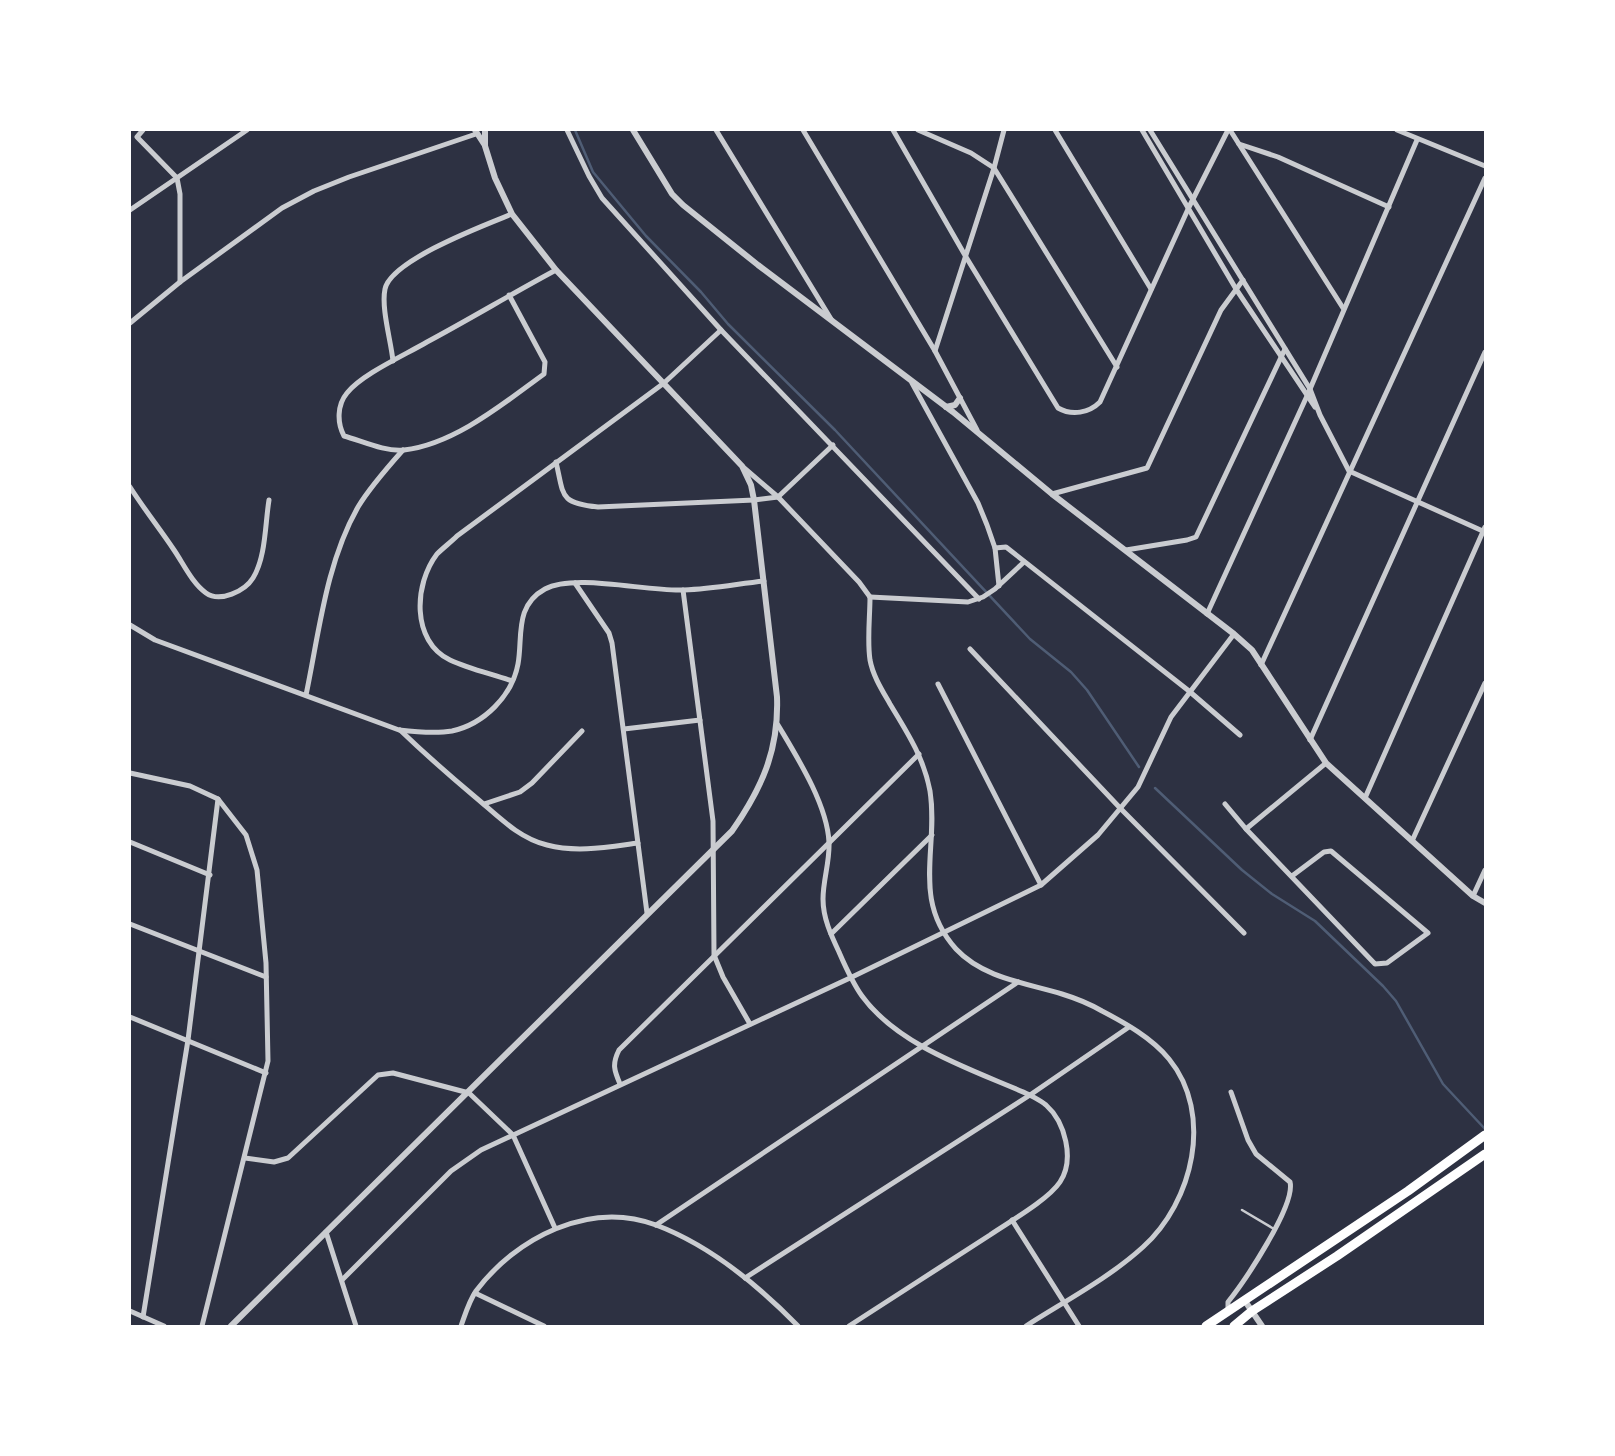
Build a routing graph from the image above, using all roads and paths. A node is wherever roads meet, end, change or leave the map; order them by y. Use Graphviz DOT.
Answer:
graph roads {
  1 [pos="135,130"];
  2 [pos="143,130"];
  3 [pos="247,130"];
  4 [pos="567,130"];
  5 [pos="633,130"];
  6 [pos="716,130"];
  7 [pos="803,130"];
  8 [pos="893,130"];
  9 [pos="918,130"];
  10 [pos="1004,130"];
  11 [pos="1055,130"];
  12 [pos="1142,130"];
  13 [pos="1150,130"];
  14 [pos="1229,130"];
  15 [pos="1397,130"];
  16 [pos="481,132"];
  17 [pos="137,137"];
  18 [pos="1417,140"];
  19 [pos="1239,144"];
  20 [pos="1485,166"];
  21 [pos="994,168"];
  22 [pos="177,178"];
  23 [pos="1485,178"];
  24 [pos="1193,202"];
  25 [pos="1189,207"];
  26 [pos="1389,207"];
  27 [pos="130,210"];
  28 [pos="512,214"];
  29 [pos="966,257"];
  30 [pos="556,270"];
  31 [pos="1243,280"];
  32 [pos="180,282"];
  33 [pos="1236,288"];
  34 [pos="1151,289"];
  35 [pos="509,295"];
  36 [pos="1343,308"];
  37 [pos="831,319"];
  38 [pos="130,323"];
  39 [pos="721,330"];
  40 [pos="1285,349"];
  41 [pos="934,351"];
  42 [pos="1485,352"];
  43 [pos="1281,359"];
  44 [pos="394,361"];
  45 [pos="1117,367"];
  46 [pos="664,383"];
  47 [pos="912,383"];
  48 [pos="1310,389"];
  49 [pos="1307,396"];
  50 [pos="960,398"];
  51 [pos="937,400"];
  52 [pos="924,405"];
  53 [pos="946,407"];
  54 [pos="1320,415"];
  55 [pos="978,432"];
  56 [pos="833,445"];
  57 [pos="402,450"];
  58 [pos="556,462"];
  59 [pos="742,466"];
  60 [pos="1349,471"];
  61 [pos="130,487"];
  62 [pos="1052,494"];
  63 [pos="778,497"];
  64 [pos="269,500"];
  65 [pos="754,500"];
  66 [pos="1418,500"];
  67 [pos="1484,530"];
  68 [pos="994,548"];
  69 [pos="1126,550"];
  70 [pos="1024,562"];
  71 [pos="997,570"];
  72 [pos="1007,579"];
  73 [pos="764,581"];
  74 [pos="575,583"];
  75 [pos="997,587"];
  76 [pos="683,590"];
  77 [pos="870,597"];
  78 [pos="981,598"];
  79 [pos="1207,614"];
  80 [pos="130,625"];
  81 [pos="1234,634"];
  82 [pos="970,649"];
  83 [pos="1261,664"];
  84 [pos="512,681"];
  85 [pos="1485,683"];
  86 [pos="938,684"];
  87 [pos="1189,691"];
  88 [pos="306,695"];
  89 [pos="700,720"];
  90 [pos="778,725"];
  91 [pos="624,729"];
  92 [pos="399,730"];
  93 [pos="582,731"];
  94 [pos="1240,735"];
  95 [pos="1310,740"];
  96 [pos="919,754"];
  97 [pos="1326,763"];
  98 [pos="130,773"];
  99 [pos="218,798"];
  100 [pos="1365,798"];
  101 [pos="484,804"];
  102 [pos="1225,804"];
  103 [pos="1121,809"];
  104 [pos="1246,829"];
  105 [pos="932,834"];
  106 [pos="1412,841"];
  107 [pos="130,842"];
  108 [pos="638,843"];
  109 [pos="829,844"];
  110 [pos="713,851"];
  111 [pos="1485,870"];
  112 [pos="210,875"];
  113 [pos="1292,876"];
  114 [pos="1041,885"];
  115 [pos="1473,896"];
  116 [pos="1485,903"];
  117 [pos="647,913"];
  118 [pos="130,924"];
  119 [pos="1244,933"];
  120 [pos="831,934"];
  121 [pos="944,934"];
  122 [pos="198,952"];
  123 [pos="714,955"];
  124 [pos="266,977"];
  125 [pos="850,978"];
  126 [pos="1018,982"];
  127 [pos="130,1017"];
  128 [pos="750,1024"];
  129 [pos="1129,1027"];
  130 [pos="188,1040"];
  131 [pos="922,1046"];
  132 [pos="266,1073"];
  133 [pos="620,1084"];
  134 [pos="1231,1092"];
  135 [pos="469,1093"];
  136 [pos="1030,1094"];
  137 [pos="514,1135"];
  138 [pos="1485,1135"];
  139 [pos="1485,1154"];
  140 [pos="245,1158"];
  141 [pos="1242,1210"];
  142 [pos="1012,1220"];
  143 [pos="656,1225"];
  144 [pos="555,1228"];
  145 [pos="1274,1229"];
  146 [pos="326,1232"];
  147 [pos="745,1278"];
  148 [pos="342,1280"];
  149 [pos="1239,1287"];
  150 [pos="475,1293"];
  151 [pos="1245,1301"];
  152 [pos="1064,1302"];
  153 [pos="130,1311"];
  154 [pos="1252,1311"];
  155 [pos="1228,1312"];
  156 [pos="143,1317"];
  157 [pos="164,1326"];
  158 [pos="202,1326"];
  159 [pos="231,1326"];
  160 [pos="356,1326"];
  161 [pos="461,1326"];
  162 [pos="544,1326"];
  163 [pos="798,1326"];
  164 [pos="849,1326"];
  165 [pos="1026,1326"];
  166 [pos="1079,1326"];
  167 [pos="1206,1326"];
  168 [pos="1212,1326"];
  169 [pos="1234,1326"];
  170 [pos="1262,1326"];
  1 -- 17 [label="street"];
  2 -- 17 [label="street"];
  3 -- 22 [label="street"];
  4 -- 39 [label="street"];
  5 -- 37 [label="street"];
  6 -- 37 [label="street"];
  7 -- 41 [label="street"];
  8 -- 29 [label="street"];
  9 -- 21 [label="street"];
  10 -- 21 [label="street"];
  11 -- 34 [label="street"];
  12 -- 25 [label="street"];
  13 -- 24 [label="street"];
  14 -- 19 [label="street"];
  14 -- 24 [label="street"];
  15 -- 18 [label="street"];
  16 -- 28 [label="street"];
  16 -- 32 [label="street"];
  17 -- 22 [label="street"];
  18 -- 20 [label="street"];
  18 -- 26 [label="street"];
  19 -- 26 [label="street"];
  19 -- 36 [label="street"];
  21 -- 29 [label="street"];
  21 -- 45 [label="street"];
  22 -- 27 [label="street"];
  22 -- 32 [label="street"];
  23 -- 60 [label="street"];
  24 -- 25 [label="street"];
  24 -- 31 [label="street"];
  25 -- 33 [label="street"];
  25 -- 34 [label="street"];
  26 -- 36 [label="street"];
  28 -- 30 [label="street"];
  28 -- 44 [label="street"];
  29 -- 41 [label="street"];
  29 -- 45 [label="street"];
  30 -- 35 [label="street"];
  30 -- 46 [label="street"];
  31 -- 33 [label="street"];
  31 -- 40 [label="street"];
  32 -- 38 [label="street"];
  33 -- 43 [label="street"];
  33 -- 62 [label="street"];
  34 -- 45 [label="street"];
  35 -- 44 [label="street"];
  35 -- 57 [label="street"];
  36 -- 48 [label="street"];
  37 -- 47 [label="street"];
  39 -- 46 [label="street"];
  39 -- 56 [label="street"];
  40 -- 43 [label="street"];
  40 -- 48 [label="street"];
  41 -- 50 [label="street"];
  42 -- 66 [label="street"];
  43 -- 49 [label="street"];
  43 -- 69 [label="street"];
  44 -- 57 [label="street"];
  46 -- 58 [label="street"];
  46 -- 59 [label="street"];
  47 -- 51 [label="street"];
  47 -- 52 [label="street"];
  48 -- 49 [label="street"];
  48 -- 54 [label="street"];
  49 -- 54 [label="street"];
  49 -- 79 [label="street"];
  50 -- 53 [label="street"];
  50 -- 55 [label="street"];
  51 -- 52 [label="street"];
  51 -- 53 [label="street"];
  52 -- 68 [label="street"];
  53 -- 55 [label="street"];
  54 -- 60 [label="street"];
  55 -- 62 [label="street"];
  56 -- 63 [label="street"];
  56 -- 78 [label="street"];
  57 -- 88 [label="street"];
  58 -- 65 [label="street"];
  58 -- 84 [label="street"];
  59 -- 63 [label="street"];
  59 -- 65 [label="street"];
  60 -- 66 [label="street"];
  60 -- 83 [label="street"];
  61 -- 64 [label="street"];
  62 -- 69 [label="street"];
  63 -- 65 [label="street"];
  63 -- 77 [label="street"];
  65 -- 73 [label="street"];
  66 -- 67 [label="street"];
  66 -- 95 [label="street"];
  67 -- 100 [label="street"];
  68 -- 70 [label="street"];
  68 -- 71 [label="street"];
  69 -- 79 [label="street"];
  70 -- 72 [label="street"];
  70 -- 87 [label="street"];
  71 -- 72 [label="street"];
  71 -- 75 [label="street"];
  72 -- 75 [label="street"];
  73 -- 76 [label="street"];
  73 -- 90 [label="street"];
  74 -- 76 [label="street"];
  74 -- 84 [label="street"];
  74 -- 91 [label="street"];
  75 -- 78 [label="street"];
  76 -- 89 [label="street"];
  77 -- 78 [label="street"];
  77 -- 96 [label="street"];
  79 -- 81 [label="street"];
  80 -- 88 [label="street"];
  81 -- 83 [label="street"];
  81 -- 87 [label="street"];
  82 -- 103 [label="street"];
  83 -- 95 [label="street"];
  84 -- 92 [label="street"];
  85 -- 106 [label="street"];
  86 -- 114 [label="street"];
  87 -- 94 [label="street"];
  87 -- 103 [label="street"];
  88 -- 92 [label="street"];
  89 -- 91 [label="street"];
  89 -- 110 [label="street"];
  90 -- 109 [label="street"];
  90 -- 110 [label="street"];
  91 -- 108 [label="street"];
  92 -- 101 [label="street"];
  93 -- 101 [label="street"];
  95 -- 97 [label="street"];
  96 -- 105 [label="street"];
  96 -- 109 [label="street"];
  97 -- 100 [label="street"];
  97 -- 104 [label="street"];
  98 -- 99 [label="street"];
  99 -- 112 [label="street"];
  99 -- 124 [label="street"];
  100 -- 106 [label="street"];
  101 -- 108 [label="street"];
  102 -- 104 [label="street"];
  103 -- 114 [label="street"];
  103 -- 119 [label="street"];
  104 -- 113 [label="street"];
  105 -- 120 [label="street"];
  105 -- 121 [label="street"];
  106 -- 115 [label="street"];
  107 -- 112 [label="street"];
  108 -- 117 [label="street"];
  109 -- 120 [label="street"];
  109 -- 123 [label="street"];
  110 -- 117 [label="street"];
  110 -- 123 [label="street"];
  111 -- 115 [label="street"];
  112 -- 122 [label="street"];
  113 -- 113 [label="street"];
  114 -- 121 [label="street"];
  115 -- 116 [label="street"];
  117 -- 135 [label="street"];
  118 -- 122 [label="street"];
  120 -- 125 [label="street"];
  121 -- 125 [label="street"];
  121 -- 126 [label="street"];
  122 -- 124 [label="street"];
  122 -- 130 [label="street"];
  123 -- 128 [label="street"];
  123 -- 133 [label="street"];
  124 -- 132 [label="street"];
  125 -- 128 [label="street"];
  125 -- 131 [label="street"];
  126 -- 129 [label="street"];
  126 -- 131 [label="street"];
  127 -- 130 [label="street"];
  128 -- 133 [label="street"];
  129 -- 136 [label="street"];
  129 -- 152 [label="street"];
  130 -- 132 [label="street"];
  130 -- 156 [label="street"];
  131 -- 136 [label="street"];
  131 -- 143 [label="street"];
  132 -- 140 [label="street"];
  133 -- 137 [label="street"];
  134 -- 145 [label="street"];
  135 -- 137 [label="street"];
  135 -- 140 [label="street"];
  135 -- 146 [label="street"];
  136 -- 142 [label="street"];
  136 -- 147 [label="street"];
  137 -- 144 [label="street"];
  137 -- 148 [label="street"];
  138 -- 151 [label="highway"];
  139 -- 154 [label="highway"];
  140 -- 158 [label="street"];
  141 -- 145 [label="lane"];
  142 -- 152 [label="street"];
  142 -- 164 [label="street"];
  143 -- 144 [label="street"];
  143 -- 147 [label="street"];
  144 -- 150 [label="street"];
  145 -- 149 [label="street"];
  146 -- 148 [label="street"];
  146 -- 159 [label="street"];
  147 -- 163 [label="street"];
  148 -- 160 [label="street"];
  149 -- 151 [label="street"];
  149 -- 155 [label="street"];
  150 -- 161 [label="street"];
  150 -- 162 [label="street"];
  151 -- 154 [label="street"];
  151 -- 155 [label="highway"];
  152 -- 165 [label="street"];
  152 -- 166 [label="street"];
  153 -- 156 [label="street"];
  154 -- 169 [label="highway"];
  154 -- 170 [label="street"];
  155 -- 167 [label="highway"];
  155 -- 168 [label="lane"];
  156 -- 157 [label="street"];
}
